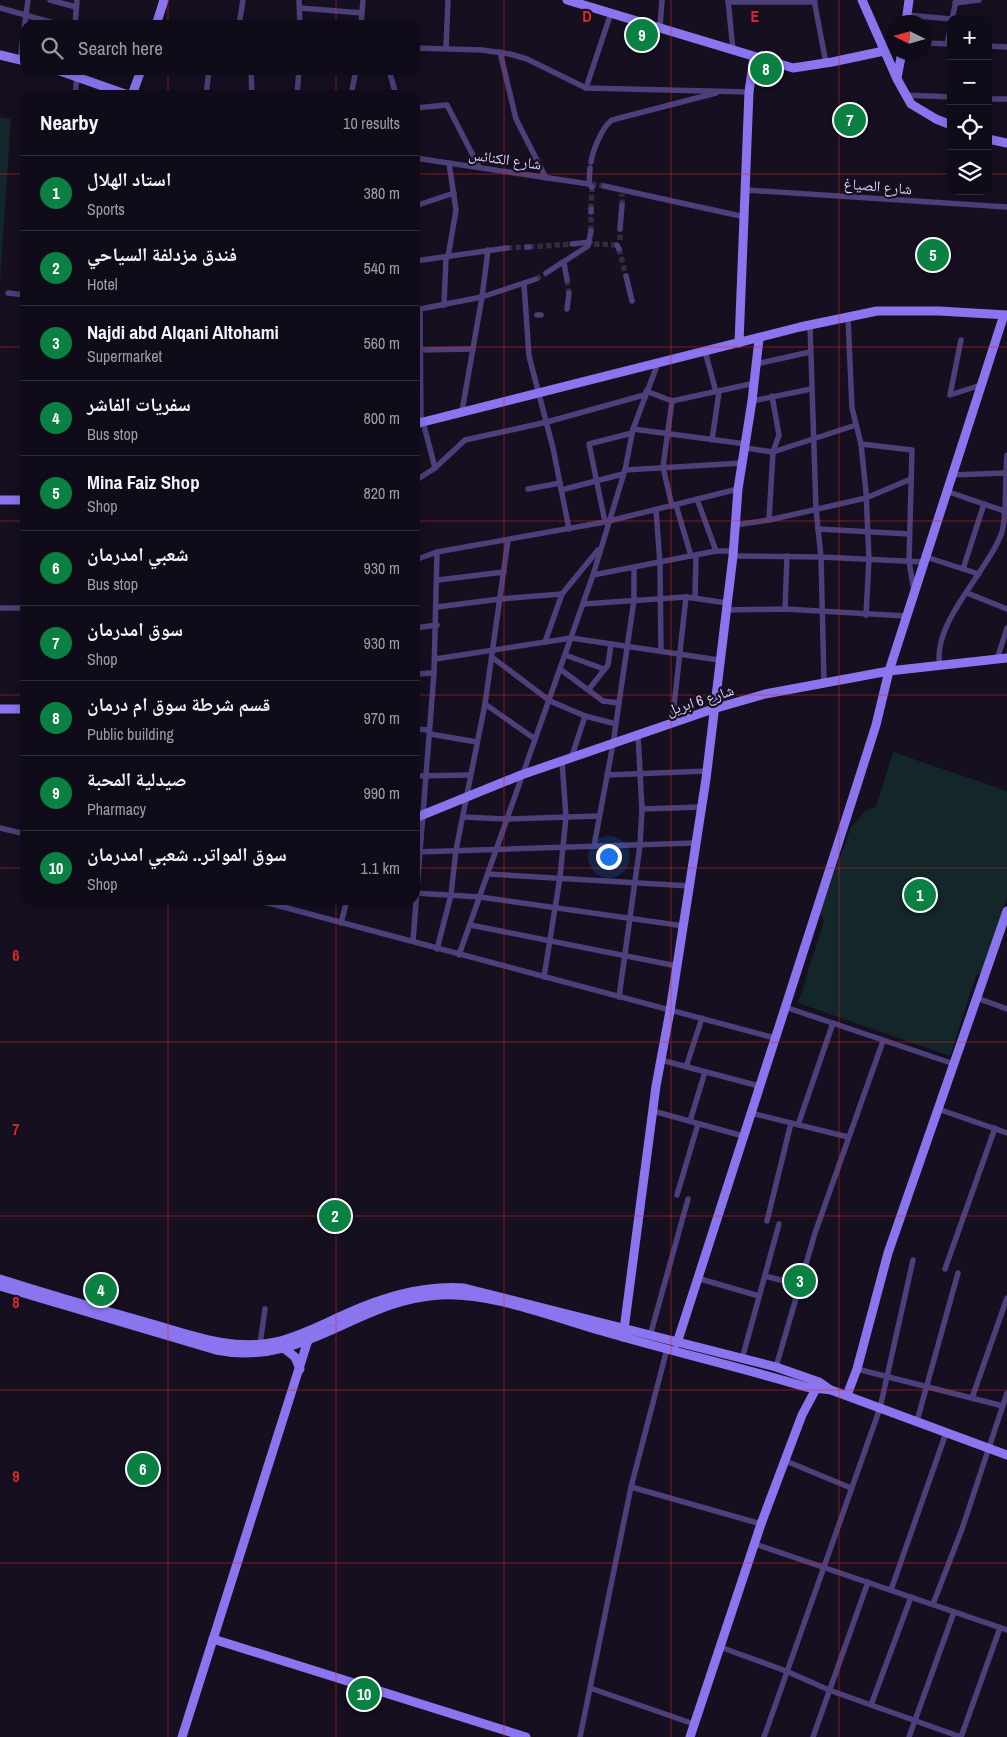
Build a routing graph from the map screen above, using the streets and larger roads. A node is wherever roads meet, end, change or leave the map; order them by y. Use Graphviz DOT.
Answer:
graph roads {
  1 [pos="28,0"];
  2 [pos="50,0"];
  3 [pos="164,0"];
  4 [pos="243,0"];
  5 [pos="299,0"];
  6 [pos="363,0"];
  7 [pos="448,0"];
  8 [pos="567,0"];
  9 [pos="662,0"];
  10 [pos="862,0"];
  11 [pos="909,0"];
  12 [pos="979,0"];
  13 [pos="728,1"];
  14 [pos="778,1"];
  15 [pos="815,1"];
  16 [pos="956,1"];
  17 [pos="77,3"];
  18 [pos="0,8"];
  19 [pos="300,8"];
  20 [pos="362,13"];
  21 [pos="611,13"];
  22 [pos="907,15"];
  23 [pos="952,15"];
  24 [pos="26,16"];
  25 [pos="932,19"];
  26 [pos="947,19"];
  27 [pos="26,20"];
  28 [pos="42,20"];
  29 [pos="75,20"];
  30 [pos="158,20"];
  31 [pos="240,20"];
  32 [pos="300,20"];
  33 [pos="361,20"];
  34 [pos="660,28"];
  35 [pos="932,43"];
  36 [pos="947,44"];
  37 [pos="992,46"];
  38 [pos="1007,47"];
  39 [pos="420,48"];
  40 [pos="446,48"];
  41 [pos="733,50"];
  42 [pos="884,51"];
  43 [pos="500,52"];
  44 [pos="0,55"];
  45 [pos="754,57"];
  46 [pos="20,59"];
  47 [pos="901,60"];
  48 [pos="826,63"];
  49 [pos="73,75"];
  50 [pos="78,75"];
  51 [pos="139,75"];
  52 [pos="208,75"];
  53 [pos="251,75"];
  54 [pos="299,75"];
  55 [pos="355,75"];
  56 [pos="390,75"];
  57 [pos="897,79"];
  58 [pos="586,88"];
  59 [pos="75,90"];
  60 [pos="116,90"];
  61 [pos="134,90"];
  62 [pos="207,90"];
  63 [pos="252,90"];
  64 [pos="297,90"];
  65 [pos="352,90"];
  66 [pos="395,90"];
  67 [pos="722,91"];
  68 [pos="749,92"];
  69 [pos="905,95"];
  70 [pos="947,97"];
  71 [pos="992,99"];
  72 [pos="1007,99"];
  73 [pos="420,108"];
  74 [pos="947,123"];
  75 [pos="992,140"];
  76 [pos="1007,143"];
  77 [pos="420,159"];
  78 [pos="450,163"];
  79 [pos="479,167"];
  80 [pos="546,178"];
  81 [pos="604,186"];
  82 [pos="746,190"];
  83 [pos="454,194"];
  84 [pos="420,204"];
  85 [pos="622,205"];
  86 [pos="1007,207"];
  87 [pos="745,217"];
  88 [pos="620,229"];
  89 [pos="591,231"];
  90 [pos="572,244"];
  91 [pos="591,244"];
  92 [pos="507,248"];
  93 [pos="488,250"];
  94 [pos="447,257"];
  95 [pos="420,260"];
  96 [pos="564,263"];
  97 [pos="546,273"];
  98 [pos="626,276"];
  99 [pos="536,279"];
  100 [pos="567,280"];
  101 [pos="524,284"];
  102 [pos="8,293"];
  103 [pos="569,293"];
  104 [pos="20,294"];
  105 [pos="482,297"];
  106 [pos="632,301"];
  107 [pos="444,305"];
  108 [pos="567,309"];
  109 [pos="420,310"];
  110 [pos="1005,315"];
  111 [pos="848,318"];
  112 [pos="810,325"];
  113 [pos="759,338"];
  114 [pos="961,340"];
  115 [pos="739,343"];
  116 [pos="474,349"];
  117 [pos="420,350"];
  118 [pos="706,351"];
  119 [pos="810,352"];
  120 [pos="658,363"];
  121 [pos="756,364"];
  122 [pos="755,383"];
  123 [pos="981,385"];
  124 [pos="811,388"];
  125 [pos="538,391"];
  126 [pos="717,392"];
  127 [pos="645,393"];
  128 [pos="772,396"];
  129 [pos="672,401"];
  130 [pos="752,401"];
  131 [pos="462,411"];
  132 [pos="420,422"];
  133 [pos="547,422"];
  134 [pos="856,426"];
  135 [pos="632,431"];
  136 [pos="666,433"];
  137 [pos="813,439"];
  138 [pos="712,440"];
  139 [pos="861,444"];
  140 [pos="746,446"];
  141 [pos="774,452"];
  142 [pos="1007,455"];
  143 [pos="743,463"];
  144 [pos="663,467"];
  145 [pos="436,468"];
  146 [pos="624,472"];
  147 [pos="1005,472"];
  148 [pos="951,476"];
  149 [pos="420,478"];
  150 [pos="911,479"];
  151 [pos="598,481"];
  152 [pos="560,483"];
  153 [pos="528,489"];
  154 [pos="738,489"];
  155 [pos="561,490"];
  156 [pos="946,491"];
  157 [pos="866,498"];
  158 [pos="0,500"];
  159 [pos="20,500"];
  160 [pos="698,500"];
  161 [pos="984,504"];
  162 [pos="674,506"];
  163 [pos="816,509"];
  164 [pos="656,510"];
  165 [pos="1006,511"];
  166 [pos="769,520"];
  167 [pos="608,521"];
  168 [pos="735,525"];
  169 [pos="569,529"];
  170 [pos="818,529"];
  171 [pos="868,532"];
  172 [pos="909,534"];
  173 [pos="508,540"];
  174 [pos="603,542"];
  175 [pos="437,552"];
  176 [pos="716,552"];
  177 [pos="733,554"];
  178 [pos="694,556"];
  179 [pos="787,556"];
  180 [pos="420,557"];
  181 [pos="822,557"];
  182 [pos="869,559"];
  183 [pos="925,560"];
  184 [pos="909,561"];
  185 [pos="660,564"];
  186 [pos="634,569"];
  187 [pos="963,569"];
  188 [pos="504,572"];
  189 [pos="979,574"];
  190 [pos="593,575"];
  191 [pos="438,580"];
  192 [pos="914,593"];
  193 [pos="967,593"];
  194 [pos="562,594"];
  195 [pos="686,597"];
  196 [pos="500,598"];
  197 [pos="660,598"];
  198 [pos="695,598"];
  199 [pos="634,600"];
  200 [pos="583,604"];
  201 [pos="726,606"];
  202 [pos="437,607"];
  203 [pos="0,608"];
  204 [pos="20,608"];
  205 [pos="785,609"];
  206 [pos="1007,609"];
  207 [pos="822,612"];
  208 [pos="866,614"];
  209 [pos="906,616"];
  210 [pos="437,625"];
  211 [pos="420,627"];
  212 [pos="1007,628"];
  213 [pos="571,638"];
  214 [pos="545,642"];
  215 [pos="611,644"];
  216 [pos="628,646"];
  217 [pos="494,650"];
  218 [pos="662,651"];
  219 [pos="680,654"];
  220 [pos="565,655"];
  221 [pos="493,658"];
  222 [pos="1007,658"];
  223 [pos="435,659"];
  224 [pos="997,659"];
  225 [pos="719,660"];
  226 [pos="940,666"];
  227 [pos="560,669"];
  228 [pos="604,669"];
  229 [pos="889,671"];
  230 [pos="434,673"];
  231 [pos="420,674"];
  232 [pos="824,682"];
  233 [pos="589,690"];
  234 [pos="550,701"];
  235 [pos="619,703"];
  236 [pos="485,704"];
  237 [pos="0,709"];
  238 [pos="20,709"];
  239 [pos="713,709"];
  240 [pos="585,716"];
  241 [pos="616,724"];
  242 [pos="672,724"];
  243 [pos="420,730"];
  244 [pos="430,732"];
  245 [pos="638,735"];
  246 [pos="535,739"];
  247 [pos="478,742"];
  248 [pos="613,744"];
  249 [pos="566,760"];
  250 [pos="707,771"];
  251 [pos="641,773"];
  252 [pos="469,775"];
  253 [pos="521,775"];
  254 [pos="608,775"];
  255 [pos="420,776"];
  256 [pos="428,776"];
  257 [pos="468,796"];
  258 [pos="700,807"];
  259 [pos="642,809"];
  260 [pos="420,812"];
  261 [pos="598,816"];
  262 [pos="420,817"];
  263 [pos="463,817"];
  264 [pos="566,817"];
  265 [pos="506,819"];
  266 [pos="0,828"];
  267 [pos="20,833"];
  268 [pos="694,843"];
  269 [pos="640,845"];
  270 [pos="594,846"];
  271 [pos="563,848"];
  272 [pos="456,850"];
  273 [pos="496,850"];
  274 [pos="420,852"];
  275 [pos="489,874"];
  276 [pos="560,876"];
  277 [pos="636,882"];
  278 [pos="690,886"];
  279 [pos="420,893"];
  280 [pos="452,894"];
  281 [pos="480,897"];
  282 [pos="276,905"];
  283 [pos="346,905"];
  284 [pos="415,905"];
  285 [pos="555,907"];
  286 [pos="1007,911"];
  287 [pos="630,917"];
  288 [pos="341,923"];
  289 [pos="470,925"];
  290 [pos="684,926"];
  291 [pos="550,940"];
  292 [pos="413,941"];
  293 [pos="437,949"];
  294 [pos="458,955"];
  295 [pos="625,955"];
  296 [pos="677,966"];
  297 [pos="544,977"];
  298 [pos="619,997"];
  299 [pos="977,998"];
  300 [pos="785,1007"];
  301 [pos="1007,1009"];
  302 [pos="670,1011"];
  303 [pos="702,1018"];
  304 [pos="833,1023"];
  305 [pos="775,1038"];
  306 [pos="883,1040"];
  307 [pos="661,1060"];
  308 [pos="954,1064"];
  309 [pos="686,1067"];
  310 [pos="705,1072"];
  311 [pos="759,1086"];
  312 [pos="938,1109"];
  313 [pos="654,1111"];
  314 [pos="751,1113"];
  315 [pos="690,1121"];
  316 [pos="698,1124"];
  317 [pos="795,1124"];
  318 [pos="994,1128"];
  319 [pos="1007,1133"];
  320 [pos="743,1136"];
  321 [pos="848,1137"];
  322 [pos="677,1195"];
  323 [pos="688,1199"];
  324 [pos="767,1221"];
  325 [pos="779,1224"];
  326 [pos="914,1260"];
  327 [pos="945,1268"];
  328 [pos="958,1273"];
  329 [pos="765,1276"];
  330 [pos="697,1278"];
  331 [pos="0,1279"];
  332 [pos="800,1285"];
  333 [pos="0,1286"];
  334 [pos="759,1296"];
  335 [pos="1007,1298"];
  336 [pos="75,1306"];
  337 [pos="265,1309"];
  338 [pos="624,1333"];
  339 [pos="308,1336"];
  340 [pos="650,1336"];
  341 [pos="676,1343"];
  342 [pos="260,1344"];
  343 [pos="286,1349"];
  344 [pos="667,1349"];
  345 [pos="742,1359"];
  346 [pos="776,1367"];
  347 [pos="300,1369"];
  348 [pos="858,1369"];
  349 [pos="887,1376"];
  350 [pos="808,1382"];
  351 [pos="818,1385"];
  352 [pos="927,1386"];
  353 [pos="1007,1393"];
  354 [pos="847,1396"];
  355 [pos="972,1398"];
  356 [pos="1003,1406"];
  357 [pos="880,1408"];
  358 [pos="802,1415"];
  359 [pos="917,1422"];
  360 [pos="946,1433"];
  361 [pos="990,1449"];
  362 [pos="1007,1455"];
  363 [pos="786,1461"];
  364 [pos="631,1487"];
  365 [pos="851,1488"];
  366 [pos="761,1524"];
  367 [pos="755,1544"];
  368 [pos="824,1568"];
  369 [pos="868,1582"];
  370 [pos="891,1590"];
  371 [pos="911,1597"];
  372 [pos="933,1604"];
  373 [pos="954,1612"];
  374 [pos="1000,1628"];
  375 [pos="1007,1630"];
  376 [pos="213,1639"];
  377 [pos="720,1646"];
  378 [pos="786,1670"];
  379 [pos="590,1688"];
  380 [pos="829,1690"];
  381 [pos="871,1705"];
  382 [pos="914,1720"];
  383 [pos="694,1724"];
  384 [pos="182,1737"];
  385 [pos="526,1737"];
  386 [pos="580,1737"];
  387 [pos="690,1737"];
  388 [pos="764,1737"];
  389 [pos="814,1737"];
  390 [pos="909,1737"];
  391 [pos="961,1737"];
  1 -- 24 [label="street"];
  2 -- 17 [label="street"];
  3 -- 30 [label="street"];
  4 -- 31 [label="street"];
  5 -- 19 [label="street"];
  6 -- 20 [label="street"];
  7 -- 40 [label="street"];
  8 -- 21 [label="street"];
  9 -- 34 [label="street"];
  10 -- 42 [label="street"];
  11 -- 22 [label="street"];
  12 -- 16 [label="street"];
  13 -- 14 [label="street"];
  13 -- 41 [label="street"];
  14 -- 15 [label="street"];
  15 -- 48 [label="street"];
  16 -- 23 [label="street"];
  17 -- 29 [label="street"];
  18 -- 24 [label="street"];
  19 -- 20 [label="street"];
  19 -- 32 [label="street"];
  20 -- 33 [label="street"];
  21 -- 34 [label="street"];
  21 -- 58 [label="street"];
  24 -- 27 [label="street"];
  24 -- 28 [label="street"];
  25 -- 26 [label="street"];
  34 -- 41 [label="street"];
  35 -- 36 [label="street"];
  37 -- 38 [label="street"];
  39 -- 40 [label="street"];
  40 -- 43 [label="street"];
  41 -- 45 [label="street"];
  42 -- 48 [label="street"];
  42 -- 57 [label="street"];
  43 -- 58 [label="street"];
  43 -- 80 [label="street"];
  44 -- 46 [label="street"];
  45 -- 48 [label="street"];
  45 -- 68 [label="street"];
  47 -- 57 [label="street"];
  49 -- 59 [label="street"];
  50 -- 60 [label="street"];
  51 -- 61 [label="street"];
  52 -- 62 [label="street"];
  53 -- 63 [label="street"];
  54 -- 64 [label="street"];
  55 -- 65 [label="street"];
  56 -- 66 [label="street"];
  57 -- 69 [label="street"];
  58 -- 67 [label="street"];
  67 -- 68 [label="street"];
  67 -- 80 [label="street, شارع الكنائس"];
  68 -- 82 [label="street"];
  69 -- 70 [label="street"];
  69 -- 74 [label="street"];
  71 -- 72 [label="street"];
  73 -- 79 [label="street"];
  75 -- 76 [label="street"];
  77 -- 78 [label="street, شارع الكنائس"];
  78 -- 79 [label="street, شارع الكنائس"];
  78 -- 83 [label="street"];
  79 -- 80 [label="street, شارع الكنائس"];
  81 -- 87 [label="street"];
  82 -- 86 [label="street, شارع الصياغ"];
  82 -- 87 [label="street"];
  83 -- 84 [label="street"];
  83 -- 94 [label="street"];
  85 -- 88 [label="street"];
  87 -- 115 [label="street"];
  89 -- 91 [label="street"];
  90 -- 91 [label="street"];
  91 -- 96 [label="street"];
  92 -- 93 [label="street"];
  93 -- 94 [label="street"];
  93 -- 105 [label="street"];
  94 -- 95 [label="street"];
  94 -- 107 [label="street"];
  96 -- 97 [label="street"];
  96 -- 100 [label="street"];
  98 -- 106 [label="street"];
  99 -- 101 [label="street"];
  101 -- 105 [label="street"];
  101 -- 125 [label="street"];
  102 -- 104 [label="street"];
  103 -- 108 [label="street"];
  105 -- 107 [label="street"];
  105 -- 116 [label="street"];
  107 -- 109 [label="street"];
  110 -- 111 [label="street"];
  110 -- 123 [label="street"];
  111 -- 112 [label="street"];
  111 -- 134 [label="street"];
  112 -- 113 [label="street"];
  112 -- 119 [label="street"];
  113 -- 115 [label="street"];
  113 -- 121 [label="street"];
  114 -- 123 [label="street"];
  115 -- 118 [label="street"];
  116 -- 117 [label="street"];
  116 -- 131 [label="street"];
  118 -- 120 [label="street"];
  118 -- 126 [label="street"];
  119 -- 121 [label="street"];
  119 -- 124 [label="street"];
  120 -- 125 [label="street"];
  120 -- 127 [label="street"];
  121 -- 122 [label="street"];
  122 -- 126 [label="street"];
  122 -- 130 [label="street"];
  123 -- 148 [label="street"];
  124 -- 128 [label="street"];
  124 -- 137 [label="street"];
  125 -- 131 [label="street"];
  125 -- 133 [label="street"];
  126 -- 129 [label="street"];
  126 -- 138 [label="street"];
  127 -- 129 [label="street"];
  127 -- 133 [label="street"];
  127 -- 135 [label="street"];
  128 -- 130 [label="street"];
  128 -- 141 [label="street"];
  129 -- 136 [label="street"];
  130 -- 140 [label="street"];
  131 -- 132 [label="street"];
  132 -- 145 [label="street"];
  133 -- 145 [label="street"];
  133 -- 152 [label="street"];
  134 -- 137 [label="street"];
  134 -- 139 [label="street"];
  135 -- 136 [label="street"];
  135 -- 146 [label="street"];
  135 -- 151 [label="street"];
  136 -- 138 [label="street"];
  136 -- 144 [label="street"];
  137 -- 141 [label="street"];
  137 -- 163 [label="street"];
  138 -- 140 [label="street"];
  139 -- 150 [label="street"];
  139 -- 157 [label="street"];
  140 -- 141 [label="street"];
  140 -- 143 [label="street"];
  141 -- 166 [label="street"];
  142 -- 147 [label="street"];
  143 -- 144 [label="street"];
  143 -- 154 [label="street"];
  144 -- 146 [label="street"];
  144 -- 162 [label="street"];
  145 -- 149 [label="street"];
  146 -- 151 [label="street"];
  146 -- 167 [label="street"];
  147 -- 148 [label="street"];
  147 -- 165 [label="street"];
  148 -- 156 [label="street"];
  150 -- 157 [label="street"];
  150 -- 172 [label="street"];
  151 -- 155 [label="street"];
  151 -- 167 [label="street"];
  152 -- 153 [label="street"];
  152 -- 155 [label="street"];
  154 -- 160 [label="street"];
  154 -- 168 [label="street"];
  155 -- 169 [label="street"];
  156 -- 161 [label="street"];
  156 -- 183 [label="street"];
  157 -- 163 [label="street"];
  157 -- 171 [label="street"];
  158 -- 159 [label="street"];
  160 -- 162 [label="street"];
  160 -- 176 [label="street"];
  161 -- 165 [label="street"];
  161 -- 187 [label="street"];
  162 -- 164 [label="street"];
  162 -- 178 [label="street"];
  163 -- 166 [label="street"];
  163 -- 170 [label="street"];
  164 -- 167 [label="street"];
  164 -- 185 [label="street"];
  165 -- 189 [label="street"];
  166 -- 168 [label="street"];
  167 -- 169 [label="street"];
  167 -- 174 [label="street"];
  168 -- 177 [label="street"];
  169 -- 173 [label="street"];
  170 -- 171 [label="street"];
  170 -- 181 [label="street"];
  171 -- 172 [label="street"];
  171 -- 182 [label="street"];
  172 -- 184 [label="street"];
  173 -- 175 [label="street"];
  173 -- 188 [label="street"];
  174 -- 190 [label="street"];
  174 -- 194 [label="street"];
  175 -- 180 [label="street"];
  175 -- 191 [label="street"];
  176 -- 177 [label="street"];
  176 -- 178 [label="street"];
  177 -- 179 [label="street"];
  177 -- 201 [label="street"];
  178 -- 185 [label="street"];
  178 -- 198 [label="street"];
  179 -- 181 [label="street"];
  179 -- 205 [label="street"];
  181 -- 182 [label="street"];
  181 -- 207 [label="street"];
  182 -- 184 [label="street"];
  182 -- 208 [label="street"];
  183 -- 184 [label="street"];
  183 -- 187 [label="street"];
  183 -- 192 [label="street"];
  184 -- 192 [label="street"];
  185 -- 186 [label="street"];
  185 -- 197 [label="street"];
  186 -- 190 [label="street"];
  186 -- 199 [label="street"];
  187 -- 189 [label="street"];
  188 -- 191 [label="street"];
  188 -- 196 [label="street"];
  189 -- 193 [label="street"];
  190 -- 200 [label="street"];
  191 -- 202 [label="street"];
  192 -- 209 [label="street"];
  193 -- 206 [label="street"];
  193 -- 226 [label="street"];
  194 -- 196 [label="street"];
  194 -- 214 [label="street"];
  195 -- 197 [label="street"];
  195 -- 198 [label="street"];
  195 -- 219 [label="street"];
  196 -- 202 [label="street"];
  196 -- 217 [label="street"];
  197 -- 199 [label="street"];
  197 -- 218 [label="street"];
  198 -- 201 [label="street"];
  199 -- 200 [label="street"];
  199 -- 216 [label="street"];
  200 -- 213 [label="street"];
  201 -- 205 [label="street"];
  201 -- 225 [label="street"];
  202 -- 210 [label="street"];
  203 -- 204 [label="street"];
  205 -- 207 [label="street"];
  207 -- 208 [label="street"];
  207 -- 232 [label="street"];
  208 -- 209 [label="street"];
  209 -- 229 [label="street"];
  210 -- 211 [label="street"];
  210 -- 223 [label="street"];
  212 -- 224 [label="street"];
  213 -- 214 [label="street"];
  213 -- 215 [label="street"];
  213 -- 220 [label="street"];
  214 -- 217 [label="street"];
  215 -- 216 [label="street"];
  215 -- 228 [label="street"];
  216 -- 218 [label="street"];
  216 -- 235 [label="street"];
  217 -- 221 [label="street"];
  217 -- 223 [label="street"];
  218 -- 219 [label="street"];
  219 -- 225 [label="street"];
  219 -- 242 [label="street"];
  220 -- 227 [label="street"];
  220 -- 228 [label="street"];
  221 -- 234 [label="street"];
  221 -- 236 [label="street"];
  222 -- 224 [label="street, شارع 6 ابريل"];
  223 -- 230 [label="street"];
  224 -- 226 [label="street, شارع 6 ابريل"];
  225 -- 239 [label="street"];
  226 -- 229 [label="street, شارع 6 ابريل"];
  227 -- 233 [label="street"];
  227 -- 234 [label="street"];
  228 -- 233 [label="street"];
  229 -- 232 [label="street, شارع 6 ابريل"];
  229 -- 300 [label="street"];
  230 -- 231 [label="street"];
  230 -- 244 [label="street"];
  232 -- 239 [label="street, شارع 6 ابريل"];
  233 -- 235 [label="street"];
  234 -- 240 [label="street"];
  234 -- 246 [label="street"];
  235 -- 241 [label="street"];
  236 -- 246 [label="street"];
  236 -- 247 [label="street"];
  237 -- 238 [label="street"];
  239 -- 242 [label="street, شارع 6 ابريل"];
  239 -- 250 [label="street"];
  240 -- 241 [label="street"];
  240 -- 249 [label="street"];
  241 -- 248 [label="street"];
  242 -- 245 [label="street, شارع 6 ابريل"];
  243 -- 244 [label="street"];
  244 -- 247 [label="street"];
  244 -- 256 [label="street"];
  245 -- 248 [label="street, شارع 6 ابريل"];
  245 -- 251 [label="street"];
  246 -- 253 [label="street"];
  247 -- 252 [label="street"];
  248 -- 249 [label="street, شارع 6 ابريل"];
  248 -- 254 [label="street"];
  249 -- 253 [label="street, شارع 6 ابريل"];
  249 -- 264 [label="street"];
  250 -- 251 [label="street"];
  250 -- 258 [label="street"];
  251 -- 254 [label="street"];
  251 -- 259 [label="street"];
  252 -- 256 [label="street"];
  252 -- 257 [label="street"];
  253 -- 257 [label="street, شارع 6 ابريل"];
  253 -- 265 [label="street"];
  254 -- 261 [label="street"];
  255 -- 256 [label="street"];
  256 -- 260 [label="street"];
  257 -- 262 [label="street, شارع 6 ابريل"];
  257 -- 263 [label="street"];
  258 -- 259 [label="street"];
  258 -- 268 [label="street"];
  259 -- 269 [label="street"];
  261 -- 264 [label="street"];
  261 -- 270 [label="street"];
  263 -- 265 [label="street"];
  263 -- 272 [label="street"];
  264 -- 265 [label="street"];
  264 -- 271 [label="street"];
  265 -- 273 [label="street"];
  266 -- 267 [label="street"];
  268 -- 269 [label="street"];
  268 -- 278 [label="street"];
  269 -- 270 [label="street"];
  269 -- 277 [label="street"];
  270 -- 271 [label="street"];
  271 -- 273 [label="street"];
  271 -- 276 [label="street"];
  272 -- 273 [label="street"];
  272 -- 274 [label="street"];
  272 -- 280 [label="street"];
  273 -- 275 [label="street"];
  275 -- 276 [label="street"];
  275 -- 281 [label="street"];
  276 -- 277 [label="street"];
  276 -- 285 [label="street"];
  277 -- 278 [label="street"];
  277 -- 287 [label="street"];
  278 -- 290 [label="street"];
  279 -- 280 [label="street"];
  280 -- 281 [label="street"];
  280 -- 293 [label="street"];
  281 -- 285 [label="street"];
  281 -- 289 [label="street"];
  282 -- 288 [label="street"];
  283 -- 288 [label="street"];
  284 -- 292 [label="street"];
  285 -- 287 [label="street"];
  285 -- 291 [label="street"];
  286 -- 299 [label="street"];
  287 -- 290 [label="street"];
  287 -- 295 [label="street"];
  288 -- 292 [label="street"];
  289 -- 291 [label="street"];
  289 -- 294 [label="street"];
  290 -- 296 [label="street"];
  291 -- 295 [label="street"];
  291 -- 297 [label="street"];
  292 -- 293 [label="street"];
  293 -- 294 [label="street"];
  294 -- 297 [label="street"];
  295 -- 296 [label="street"];
  295 -- 298 [label="street"];
  296 -- 302 [label="street"];
  297 -- 298 [label="street"];
  298 -- 302 [label="street"];
  299 -- 301 [label="street"];
  299 -- 308 [label="street"];
  300 -- 304 [label="street"];
  300 -- 305 [label="street"];
  302 -- 303 [label="street"];
  302 -- 307 [label="street"];
  303 -- 305 [label="street"];
  303 -- 309 [label="street"];
  304 -- 306 [label="street"];
  304 -- 317 [label="street"];
  305 -- 311 [label="street"];
  306 -- 308 [label="street"];
  306 -- 321 [label="street"];
  307 -- 309 [label="street"];
  307 -- 313 [label="street"];
  308 -- 312 [label="street"];
  309 -- 310 [label="street"];
  310 -- 311 [label="street"];
  310 -- 315 [label="street"];
  311 -- 314 [label="street"];
  312 -- 318 [label="street"];
  312 -- 348 [label="street"];
  313 -- 315 [label="street"];
  313 -- 338 [label="street"];
  314 -- 317 [label="street"];
  314 -- 320 [label="street"];
  315 -- 316 [label="street"];
  316 -- 320 [label="street"];
  316 -- 322 [label="street"];
  317 -- 321 [label="street"];
  317 -- 324 [label="street"];
  318 -- 319 [label="street"];
  318 -- 327 [label="street"];
  320 -- 330 [label="street"];
  321 -- 332 [label="street"];
  323 -- 340 [label="street"];
  325 -- 329 [label="street"];
  326 -- 349 [label="street"];
  328 -- 352 [label="street"];
  329 -- 332 [label="street"];
  329 -- 334 [label="street"];
  330 -- 334 [label="street"];
  330 -- 341 [label="street"];
  331 -- 336 [label="street"];
  332 -- 346 [label="street"];
  333 -- 336 [label="street"];
  334 -- 345 [label="street"];
  335 -- 355 [label="street"];
  336 -- 342 [label="street"];
  336 -- 343 [label="street"];
  337 -- 342 [label="street"];
  338 -- 339 [label="street"];
  338 -- 340 [label="street"];
  338 -- 344 [label="street"];
  339 -- 342 [label="street"];
  339 -- 343 [label="street"];
  339 -- 347 [label="street"];
  340 -- 341 [label="street"];
  341 -- 345 [label="street"];
  343 -- 347 [label="street"];
  344 -- 350 [label="street"];
  344 -- 364 [label="street"];
  345 -- 346 [label="street"];
  346 -- 350 [label="street"];
  347 -- 376 [label="street"];
  348 -- 349 [label="street"];
  348 -- 354 [label="street"];
  349 -- 352 [label="street"];
  349 -- 357 [label="street"];
  350 -- 351 [label="street"];
  350 -- 358 [label="street"];
  351 -- 354 [label="street"];
  351 -- 358 [label="street"];
  352 -- 355 [label="street"];
  352 -- 359 [label="street"];
  353 -- 356 [label="street"];
  354 -- 357 [label="street"];
  355 -- 356 [label="street"];
  356 -- 361 [label="street"];
  357 -- 359 [label="street"];
  357 -- 365 [label="street"];
  358 -- 363 [label="street"];
  359 -- 360 [label="street"];
  360 -- 361 [label="street"];
  360 -- 370 [label="street"];
  361 -- 362 [label="street"];
  361 -- 372 [label="street"];
  363 -- 365 [label="street"];
  363 -- 366 [label="street"];
  364 -- 366 [label="street"];
  364 -- 379 [label="street"];
  365 -- 368 [label="street"];
  366 -- 367 [label="street"];
  367 -- 368 [label="street"];
  367 -- 377 [label="street"];
  368 -- 369 [label="street"];
  368 -- 378 [label="street"];
  369 -- 370 [label="street"];
  369 -- 380 [label="street"];
  370 -- 371 [label="street"];
  371 -- 372 [label="street"];
  371 -- 381 [label="street"];
  372 -- 373 [label="street"];
  373 -- 374 [label="street"];
  373 -- 382 [label="street"];
  374 -- 375 [label="street"];
  374 -- 391 [label="street"];
  376 -- 384 [label="street"];
  376 -- 385 [label="street"];
  377 -- 378 [label="street"];
  377 -- 383 [label="street"];
  378 -- 380 [label="street"];
  378 -- 388 [label="street"];
  379 -- 383 [label="street"];
  379 -- 386 [label="street"];
  380 -- 381 [label="street"];
  380 -- 389 [label="street"];
  381 -- 382 [label="street"];
  382 -- 390 [label="street"];
  382 -- 391 [label="street"];
  383 -- 387 [label="street"];
}
